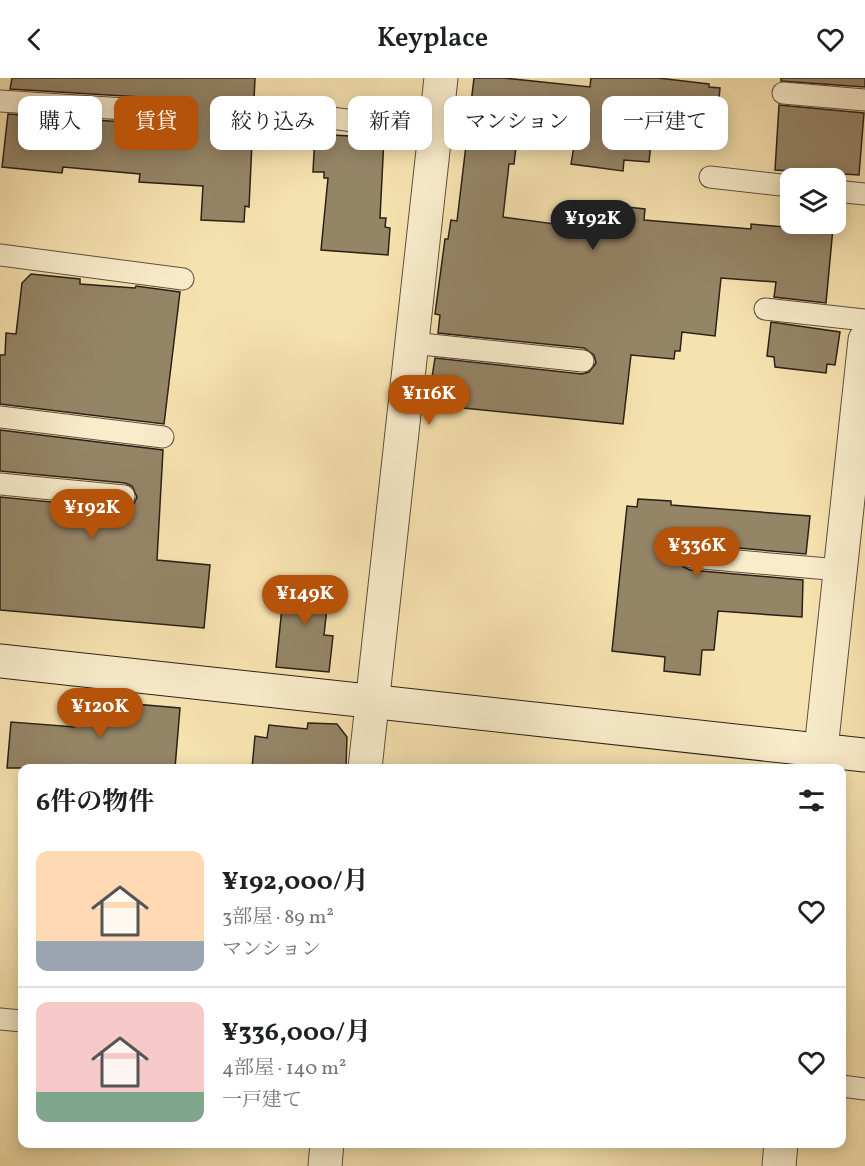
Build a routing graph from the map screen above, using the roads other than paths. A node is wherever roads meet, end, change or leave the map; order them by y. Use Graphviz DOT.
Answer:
graph roads {
  1 [pos="441,78"];
  2 [pos="783,93"];
  3 [pos="0,100"];
  4 [pos="865,100"];
  5 [pos="114,108"];
  6 [pos="336,118"];
  7 [pos="435,132"];
  8 [pos="710,177"];
  9 [pos="780,185"];
  10 [pos="846,192"];
  11 [pos="865,194"];
  12 [pos="0,255"];
  13 [pos="183,279"];
  14 [pos="765,309"];
  15 [pos="865,320"];
  16 [pos="865,340"];
  17 [pos="412,343"];
  18 [pos="583,361"];
  19 [pos="862,400"];
  20 [pos="0,417"];
  21 [pos="163,437"];
  22 [pos="0,484"];
  23 [pos="124,496"];
  24 [pos="691,557"];
  25 [pos="840,570"];
  26 [pos="0,661"];
  27 [pos="372,702"];
  28 [pos="865,755"];
  29 [pos="820,759"];
  30 [pos="365,764"];
  31 [pos="0,1019"];
  32 [pos="18,1021"];
  33 [pos="846,1087"];
  34 [pos="865,1089"];
  35 [pos="327,1148"];
  36 [pos="781,1148"];
  37 [pos="325,1166"];
  38 [pos="779,1166"];
  1 -- 7 [label="street"];
  2 -- 4 [label="lane"];
  3 -- 5 [label="lane"];
  6 -- 7 [label="lane"];
  7 -- 17 [label="street"];
  8 -- 9 [label="lane"];
  10 -- 11 [label="lane"];
  12 -- 13 [label="lane"];
  14 -- 15 [label="lane"];
  16 -- 19 [label="street"];
  17 -- 18 [label="lane"];
  17 -- 27 [label="street"];
  19 -- 25 [label="street"];
  20 -- 21 [label="lane"];
  22 -- 23 [label="lane"];
  24 -- 25 [label="lane"];
  25 -- 29 [label="street"];
  26 -- 27 [label="street"];
  27 -- 29 [label="street"];
  27 -- 30 [label="street"];
  28 -- 29 [label="street"];
  31 -- 32 [label="lane"];
  33 -- 34 [label="lane"];
  35 -- 37 [label="street"];
  36 -- 38 [label="street"];
}
